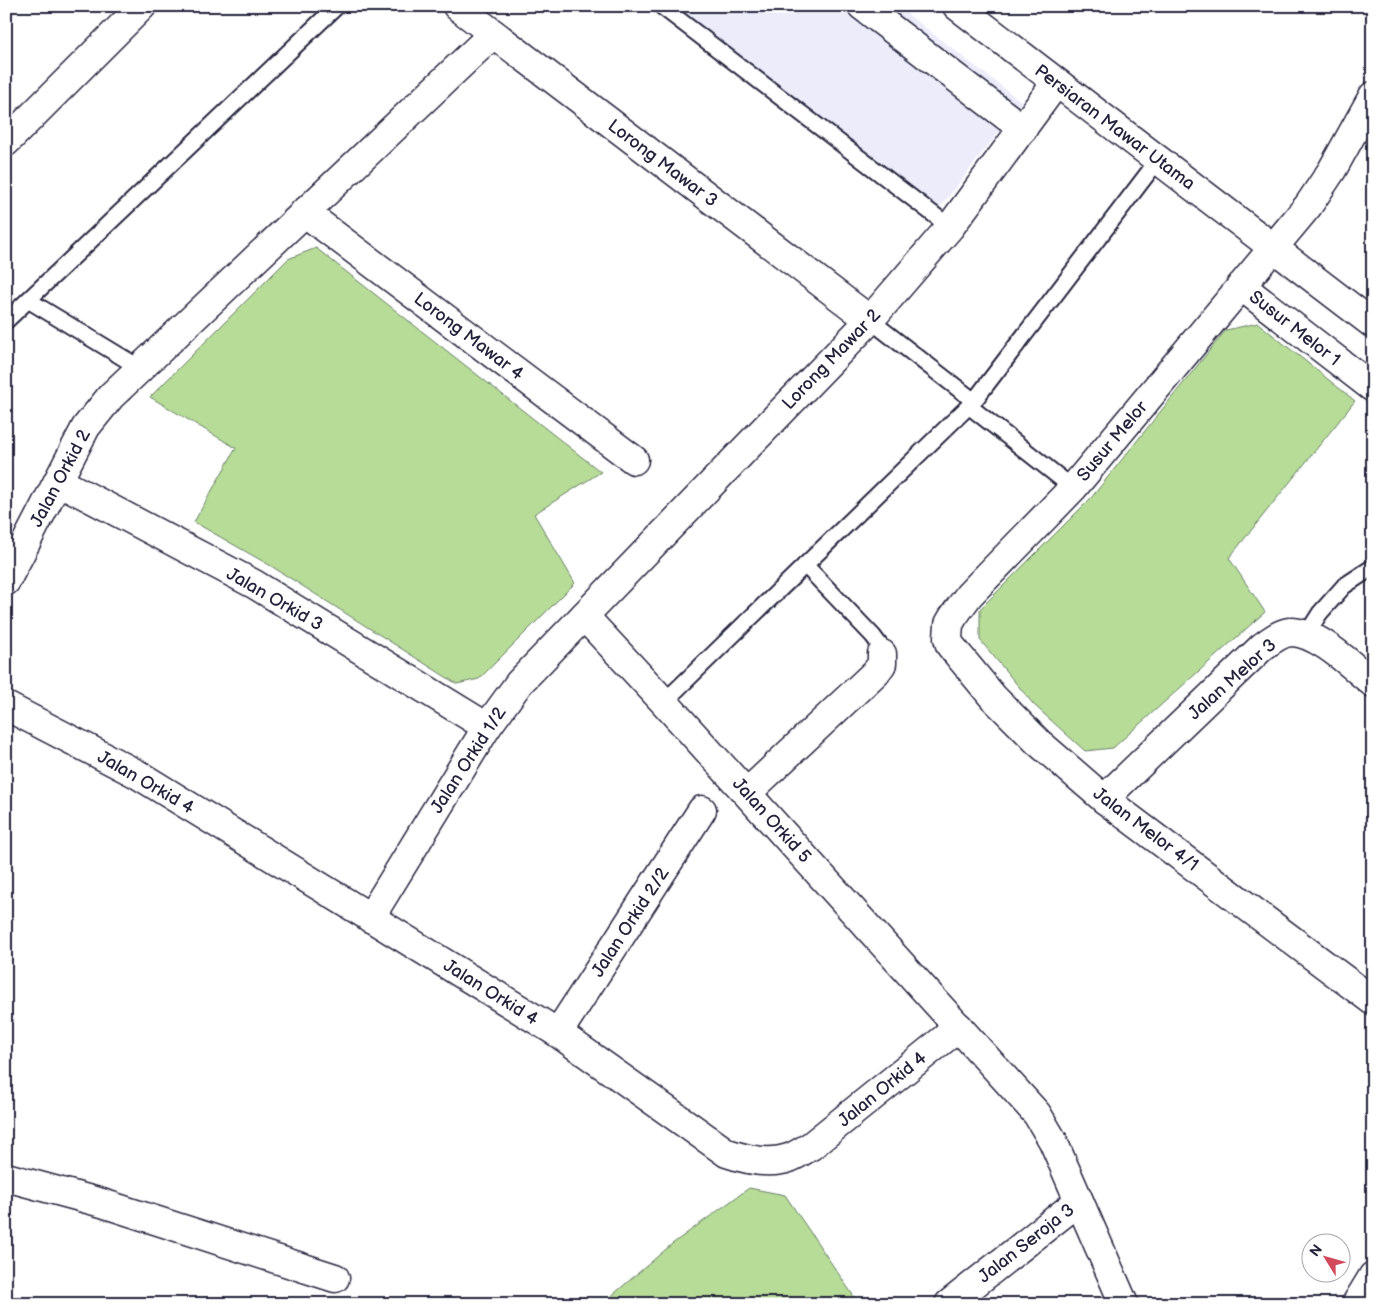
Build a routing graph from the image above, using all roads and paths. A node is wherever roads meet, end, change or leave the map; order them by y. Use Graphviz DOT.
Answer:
graph roads {
  1 [pos="142,6"];
  2 [pos="337,6"];
  3 [pos="457,6"];
  4 [pos="662,6"];
  5 [pos="862,6"];
  6 [pos="956,6"];
  7 [pos="493,34"];
  8 [pos="1056,82"];
  9 [pos="1373,96"];
  10 [pos="1023,129"];
  11 [pos="6,142"];
  12 [pos="1158,160"];
  13 [pos="304,212"];
  14 [pos="950,227"];
  15 [pos="1273,247"];
  16 [pos="1241,286"];
  17 [pos="28,300"];
  18 [pos="870,320"];
  19 [pos="6,321"];
  20 [pos="1373,324"];
  21 [pos="132,375"];
  22 [pos="1373,388"];
  23 [pos="972,404"];
  24 [pos="634,460"];
  25 [pos="58,482"];
  26 [pos="1073,488"];
  27 [pos="805,565"];
  28 [pos="1373,567"];
  29 [pos="6,581"];
  30 [pos="584,616"];
  31 [pos="948,631"];
  32 [pos="1306,635"];
  33 [pos="882,654"];
  34 [pos="1373,683"];
  35 [pos="664,702"];
  36 [pos="6,706"];
  37 [pos="487,727"];
  38 [pos="747,793"];
  39 [pos="1104,799"];
  40 [pos="702,810"];
  41 [pos="370,918"];
  42 [pos="1373,1001"];
  43 [pos="958,1027"];
  44 [pos="558,1033"];
  45 [pos="6,1176"];
  46 [pos="1079,1201"];
  47 [pos="1373,1276"];
  48 [pos="335,1278"];
  49 [pos="949,1304"];
  50 [pos="1124,1304"];
  51 [pos="1356,1304"];
  1 -- 11 [label="street"];
  2 -- 17 [label="lane"];
  3 -- 7 [label="street, Lorong Mawar 3"];
  4 -- 14 [label="lane"];
  5 -- 10 [label="street"];
  6 -- 8 [label="street, Persiaran Mawar Utama"];
  7 -- 13 [label="street, Jalan Orkid 2"];
  7 -- 18 [label="street, Lorong Mawar 3"];
  8 -- 10 [label="street, Lorong Mawar 2"];
  8 -- 12 [label="street, Persiaran Mawar Utama"];
  9 -- 15 [label="street, Susur Melor"];
  10 -- 14 [label="street, Lorong Mawar 2"];
  12 -- 15 [label="street, Persiaran Mawar Utama"];
  12 -- 23 [label="lane"];
  13 -- 21 [label="street, Jalan Orkid 2"];
  13 -- 24 [label="street, Lorong Mawar 4"];
  14 -- 18 [label="street, Lorong Mawar 2"];
  15 -- 16 [label="street, Susur Melor"];
  15 -- 20 [label="street, Persiaran Mawar Utama"];
  16 -- 22 [label="street, Susur Melor 1"];
  16 -- 26 [label="street, Susur Melor"];
  17 -- 19 [label="lane"];
  17 -- 21 [label="lane"];
  18 -- 23 [label="lane"];
  18 -- 30 [label="street, Lorong Mawar 2"];
  21 -- 25 [label="street, Jalan Orkid 2"];
  23 -- 26 [label="lane"];
  23 -- 27 [label="lane"];
  25 -- 29 [label="street, Jalan Orkid 2"];
  25 -- 37 [label="street, Jalan Orkid 3"];
  26 -- 31 [label="street, Susur Melor"];
  27 -- 33 [label="lane"];
  27 -- 35 [label="lane"];
  28 -- 32 [label="lane"];
  30 -- 35 [label="street, Jalan Orkid 5"];
  30 -- 37 [label="street, Jalan Orkid 1/2"];
  31 -- 39 [label="street, Jalan Melor 4/1"];
  32 -- 34 [label="street, Jalan Melor 3"];
  32 -- 39 [label="street, Jalan Melor 3"];
  33 -- 38 [label="street"];
  35 -- 38 [label="street, Jalan Orkid 5"];
  36 -- 41 [label="street, Jalan Orkid 4"];
  37 -- 41 [label="street, Jalan Orkid 1/2"];
  38 -- 43 [label="street, Jalan Orkid 5"];
  39 -- 42 [label="street, Jalan Melor 4/1"];
  40 -- 44 [label="street, Jalan Orkid 2/2"];
  41 -- 44 [label="street, Jalan Orkid 4"];
  43 -- 44 [label="street, Jalan Orkid 4"];
  43 -- 46 [label="street, Jalan Orkid 5"];
  45 -- 48 [label="street"];
  46 -- 49 [label="street, Jalan Seroja 3"];
  46 -- 50 [label="street, Jalan Orkid 5"];
  47 -- 51 [label="street"];
}
